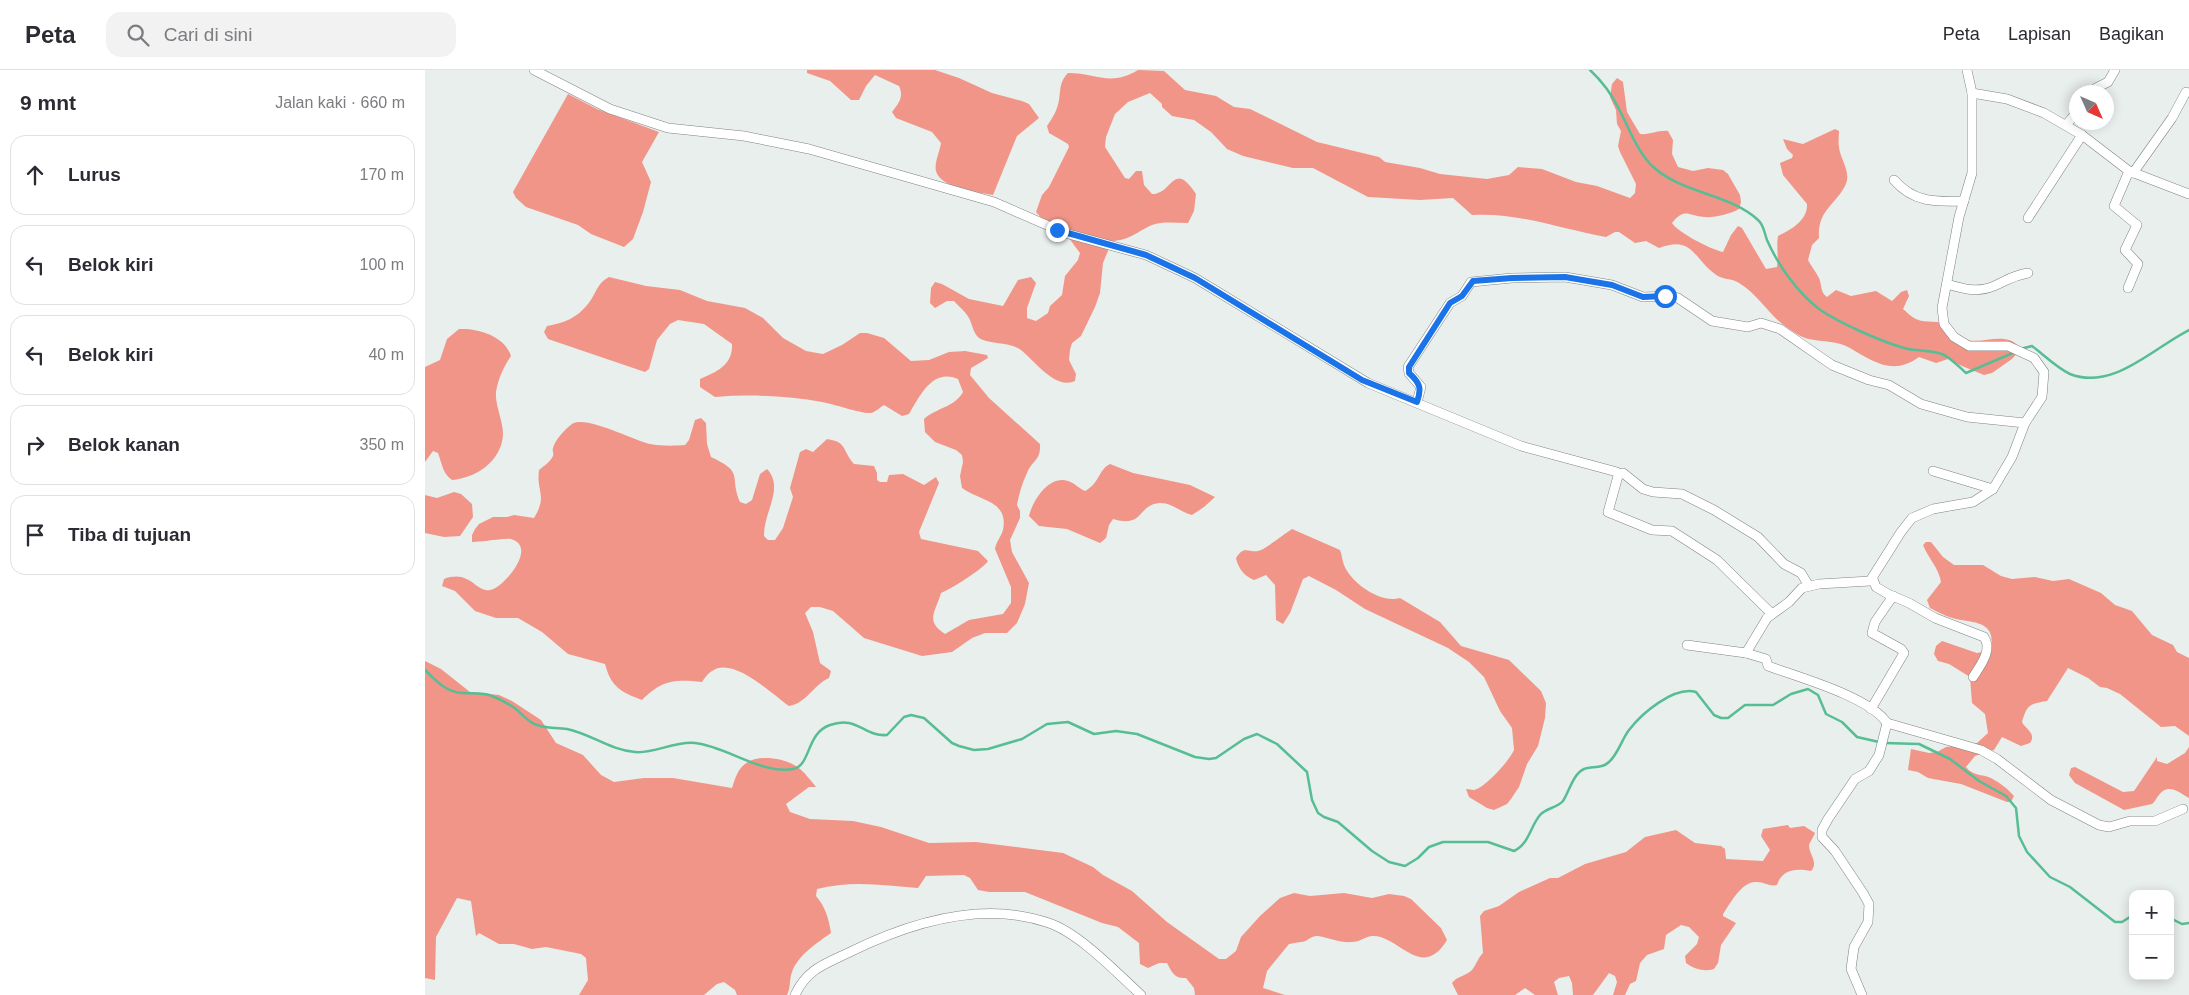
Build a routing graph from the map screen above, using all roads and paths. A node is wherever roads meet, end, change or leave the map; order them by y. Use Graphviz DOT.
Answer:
graph roads {
  1 [pos="534,70"];
  2 [pos="1967,70"];
  3 [pos="2115,70"];
  4 [pos="2102,85"];
  5 [pos="1972,92"];
  6 [pos="2186,92"];
  7 [pos="2069,121"];
  8 [pos="2066,125"];
  9 [pos="2082,135"];
  10 [pos="2131,172"];
  11 [pos="1894,180"];
  12 [pos="2189,194"];
  13 [pos="1964,201"];
  14 [pos="2028,218"];
  15 [pos="2028,273"];
  16 [pos="1947,284"];
  17 [pos="2128,288"];
  18 [pos="1417,402"];
  19 [pos="2025,423"];
  20 [pos="1933,472"];
  21 [pos="1618,474"];
  22 [pos="1993,489"];
  23 [pos="1873,579"];
  24 [pos="1809,586"];
  25 [pos="1893,596"];
  26 [pos="1772,614"];
  27 [pos="1687,645"];
  28 [pos="1746,653"];
  29 [pos="1973,678"];
  30 [pos="1871,709"];
  31 [pos="1887,723"];
  32 [pos="2183,809"];
  33 [pos="795,995"];
  34 [pos="1141,995"];
  35 [pos="1862,995"];
  1 -- 18 [label="street"];
  2 -- 5 [label="street"];
  3 -- 4 [label="street"];
  5 -- 8 [label="street"];
  5 -- 13 [label="street"];
  6 -- 10 [label="street"];
  7 -- 8 [label="street"];
  8 -- 9 [label="street"];
  9 -- 10 [label="street"];
  9 -- 14 [label="street"];
  10 -- 12 [label="street"];
  10 -- 17 [label="street"];
  11 -- 13 [label="street"];
  13 -- 16 [label="street"];
  15 -- 16 [label="street"];
  16 -- 19 [label="street"];
  18 -- 19 [label="street"];
  18 -- 21 [label="street"];
  19 -- 22 [label="street"];
  20 -- 22 [label="street"];
  21 -- 24 [label="street"];
  21 -- 26 [label="street"];
  22 -- 23 [label="street"];
  23 -- 24 [label="street"];
  23 -- 25 [label="street"];
  24 -- 26 [label="street"];
  25 -- 29 [label="street"];
  25 -- 30 [label="street"];
  26 -- 28 [label="street"];
  27 -- 28 [label="street"];
  28 -- 30 [label="street"];
  30 -- 31 [label="street"];
  31 -- 32 [label="street"];
  31 -- 35 [label="street"];
  33 -- 34 [label="street"];
}
